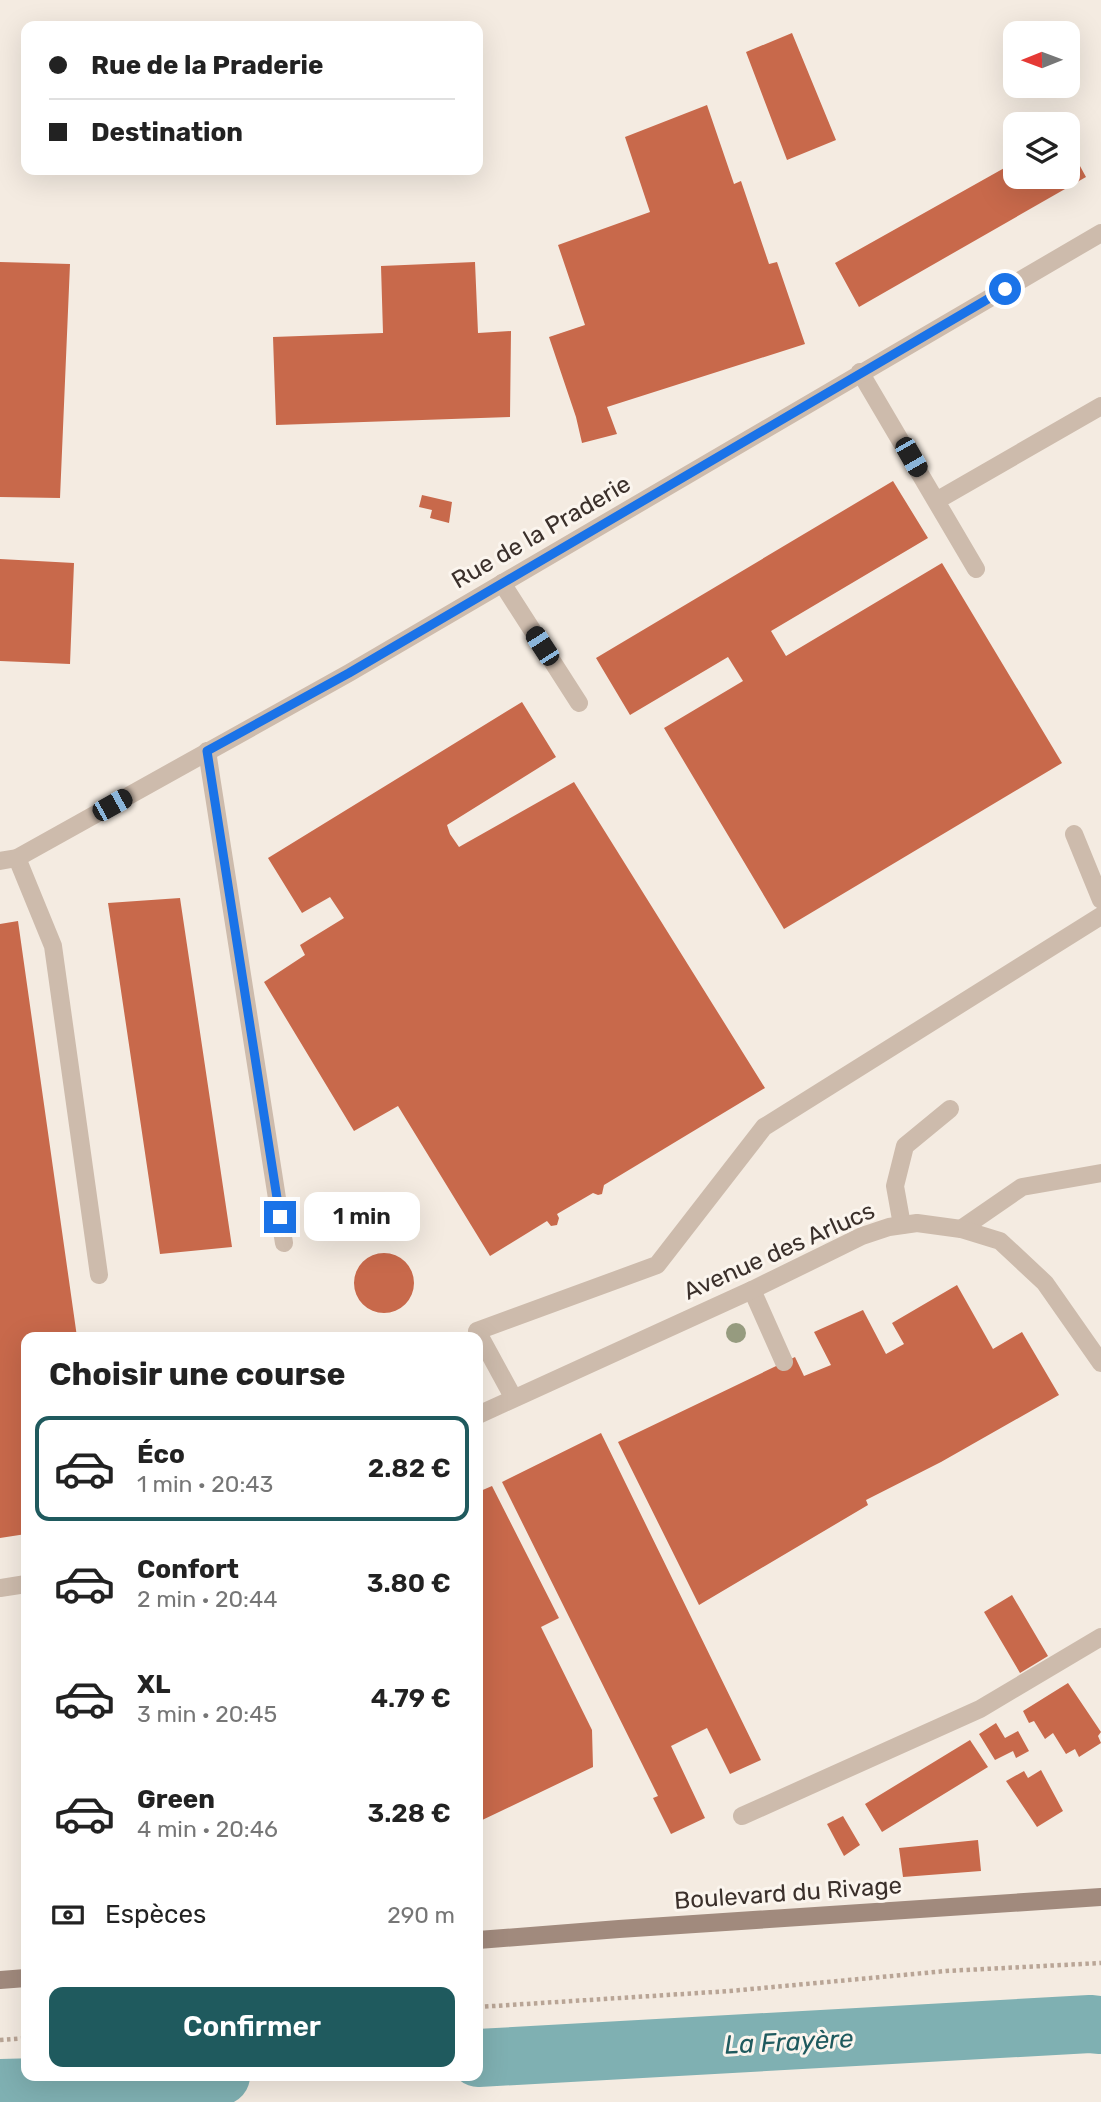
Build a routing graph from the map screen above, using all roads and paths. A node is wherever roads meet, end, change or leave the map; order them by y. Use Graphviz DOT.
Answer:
graph roads {
  1 [pos="1101,233"];
  2 [pos="860,372"];
  3 [pos="1101,406"];
  4 [pos="936,501"];
  5 [pos="976,569"];
  6 [pos="502,583"];
  7 [pos="579,703"];
  8 [pos="207,751"];
  9 [pos="1074,834"];
  10 [pos="8,860"];
  11 [pos="1101,900"];
  12 [pos="1101,916"];
  13 [pos="950,1109"];
  14 [pos="1101,1173"];
  15 [pos="902,1225"];
  16 [pos="961,1229"];
  17 [pos="284,1243"];
  18 [pos="99,1275"];
  19 [pos="752,1290"];
  20 [pos="478,1332"];
  21 [pos="483,1342"];
  22 [pos="783,1362"];
  23 [pos="1101,1363"];
  24 [pos="513,1397"];
  25 [pos="483,1412"];
  26 [pos="21,1585"];
  27 [pos="0,1588"];
  28 [pos="1101,1636"];
  29 [pos="743,1816"];
  30 [pos="1101,1897"];
  31 [pos="483,1940"];
  32 [pos="1101,1963"];
  33 [pos="21,1978"];
  34 [pos="0,1980"];
  35 [pos="483,2007"];
  36 [pos="21,2038"];
  37 [pos="0,2040"];
  1 -- 2 [label="street, Rue de la Praderie"];
  2 -- 4 [label="street"];
  2 -- 6 [label="street, Rue de la Praderie"];
  3 -- 4 [label="street"];
  4 -- 5 [label="street"];
  6 -- 7 [label="street"];
  6 -- 8 [label="street, Rue de la Praderie"];
  8 -- 10 [label="street, Rue de la Praderie"];
  8 -- 17 [label="street"];
  9 -- 11 [label="street"];
  10 -- 18 [label="street"];
  12 -- 20 [label="street"];
  13 -- 15 [label="street"];
  14 -- 16 [label="street"];
  15 -- 16 [label="street, Avenue des Arlucs"];
  15 -- 19 [label="street, Avenue des Arlucs"];
  16 -- 23 [label="street, Avenue des Arlucs"];
  19 -- 22 [label="street"];
  19 -- 24 [label="street, Avenue des Arlucs"];
  21 -- 24 [label="street"];
  24 -- 25 [label="street, Avenue des Arlucs"];
  26 -- 27 [label="street"];
  28 -- 29 [label="street"];
  30 -- 31 [label="main road, Boulevard du Rivage"];
  32 -- 35 [label="path"];
  33 -- 34 [label="main road"];
  36 -- 37 [label="path"];
}
